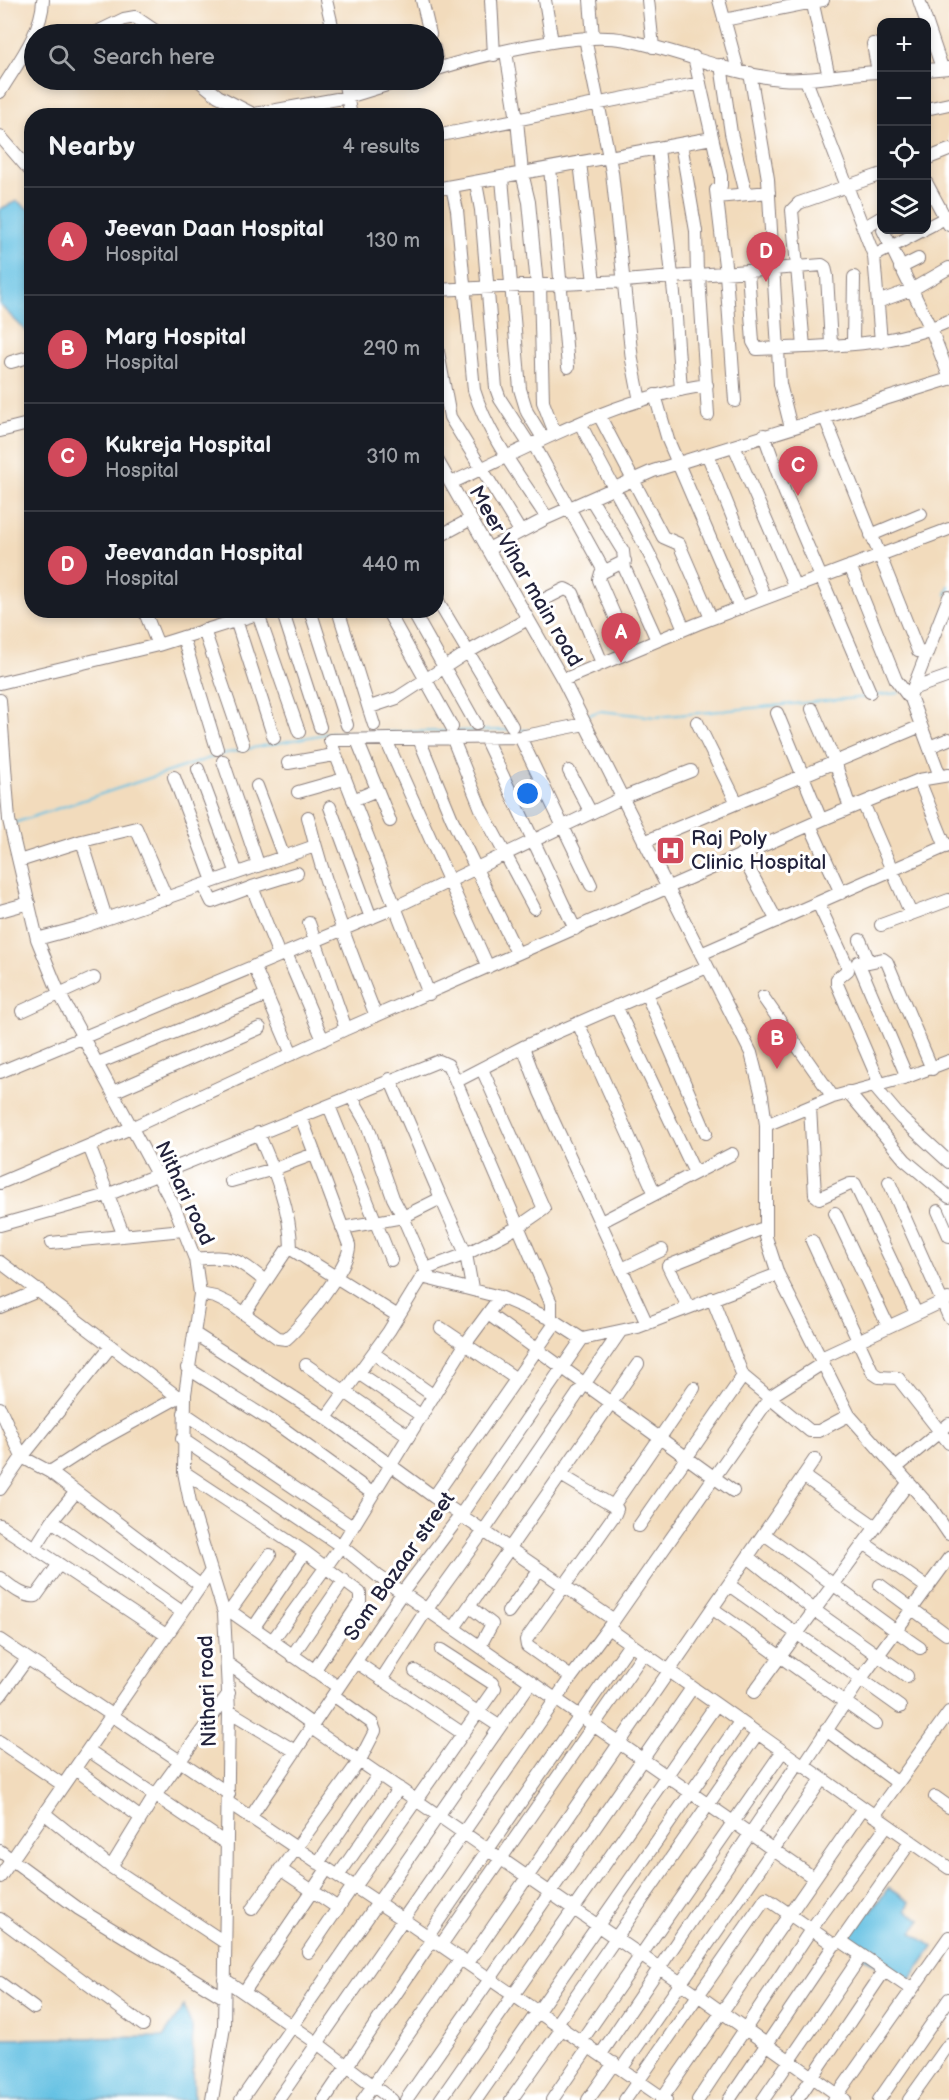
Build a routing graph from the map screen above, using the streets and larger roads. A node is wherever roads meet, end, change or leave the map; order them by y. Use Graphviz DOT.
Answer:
graph roads {
  1 [pos="43,0"];
  2 [pos="326,0"];
  3 [pos="422,0"];
  4 [pos="491,0"];
  5 [pos="545,0"];
  6 [pos="590,0"];
  7 [pos="648,0"];
  8 [pos="720,0"];
  9 [pos="919,0"];
  10 [pos="816,1"];
  11 [pos="781,4"];
  12 [pos="724,20"];
  13 [pos="39,24"];
  14 [pos="112,24"];
  15 [pos="146,24"];
  16 [pos="332,24"];
  17 [pos="428,24"];
  18 [pos="589,38"];
  19 [pos="552,42"];
  20 [pos="873,44"];
  21 [pos="653,47"];
  22 [pos="500,54"];
  23 [pos="24,56"];
  24 [pos="694,57"];
  25 [pos="877,60"];
  26 [pos="721,65"];
  27 [pos="444,67"];
  28 [pos="946,68"];
  29 [pos="931,70"];
  30 [pos="744,72"];
  31 [pos="877,72"];
  32 [pos="829,77"];
  33 [pos="806,80"];
  34 [pos="700,83"];
  35 [pos="210,90"];
  36 [pos="346,90"];
  37 [pos="371,90"];
  38 [pos="0,92"];
  39 [pos="348,97"];
  40 [pos="598,104"];
  41 [pos="949,104"];
  42 [pos="237,108"];
  43 [pos="287,108"];
  44 [pos="350,108"];
  45 [pos="931,108"];
  46 [pos="517,120"];
  47 [pos="444,134"];
  48 [pos="0,136"];
  49 [pos="712,138"];
  50 [pos="681,144"];
  51 [pos="658,148"];
  52 [pos="949,150"];
  53 [pos="609,156"];
  54 [pos="931,157"];
  55 [pos="580,162"];
  56 [pos="24,164"];
  57 [pos="550,168"];
  58 [pos="522,173"];
  59 [pos="877,176"];
  60 [pos="502,178"];
  61 [pos="476,183"];
  62 [pos="847,186"];
  63 [pos="452,187"];
  64 [pos="444,188"];
  65 [pos="769,192"];
  66 [pos="931,193"];
  67 [pos="746,194"];
  68 [pos="717,197"];
  69 [pos="948,220"];
  70 [pos="877,224"];
  71 [pos="931,227"];
  72 [pos="863,228"];
  73 [pos="886,234"];
  74 [pos="914,234"];
  75 [pos="890,245"];
  76 [pos="874,256"];
  77 [pos="918,259"];
  78 [pos="797,268"];
  79 [pos="900,268"];
  80 [pos="949,268"];
  81 [pos="775,269"];
  82 [pos="748,272"];
  83 [pos="726,274"];
  84 [pos="698,276"];
  85 [pos="672,277"];
  86 [pos="854,277"];
  87 [pos="624,281"];
  88 [pos="594,282"];
  89 [pos="562,284"];
  90 [pos="539,285"];
  91 [pos="511,287"];
  92 [pos="488,288"];
  93 [pos="464,289"];
  94 [pos="444,290"];
  95 [pos="911,290"];
  96 [pos="880,301"];
  97 [pos="949,321"];
  98 [pos="931,329"];
  99 [pos="853,342"];
  100 [pos="880,342"];
  101 [pos="831,344"];
  102 [pos="804,346"];
  103 [pos="779,348"];
  104 [pos="24,358"];
  105 [pos="11,362"];
  106 [pos="568,367"];
  107 [pos="949,378"];
  108 [pos="706,385"];
  109 [pos="444,388"];
  110 [pos="681,390"];
  111 [pos="656,395"];
  112 [pos="640,400"];
  113 [pos="735,400"];
  114 [pos="599,415"];
  115 [pos="708,416"];
  116 [pos="825,418"];
  117 [pos="580,423"];
  118 [pos="24,425"];
  119 [pos="791,428"];
  120 [pos="0,431"];
  121 [pos="555,433"];
  122 [pos="764,435"];
  123 [pos="535,442"];
  124 [pos="734,446"];
  125 [pos="708,456"];
  126 [pos="508,458"];
  127 [pos="678,464"];
  128 [pos="482,469"];
  129 [pos="444,471"];
  130 [pos="634,480"];
  131 [pos="451,483"];
  132 [pos="612,489"];
  133 [pos="591,499"];
  134 [pos="570,508"];
  135 [pos="921,514"];
  136 [pos="471,519"];
  137 [pos="547,519"];
  138 [pos="949,529"];
  139 [pos="520,531"];
  140 [pos="444,534"];
  141 [pos="871,535"];
  142 [pos="488,549"];
  143 [pos="879,555"];
  144 [pos="625,561"];
  145 [pos="850,566"];
  146 [pos="604,571"];
  147 [pos="822,576"];
  148 [pos="795,587"];
  149 [pos="949,597"];
  150 [pos="765,598"];
  151 [pos="544,599"];
  152 [pos="740,608"];
  153 [pos="444,612"];
  154 [pos="147,618"];
  155 [pos="244,618"];
  156 [pos="266,618"];
  157 [pos="285,618"];
  158 [pos="313,618"];
  159 [pos="341,618"];
  160 [pos="392,618"];
  161 [pos="417,618"];
  162 [pos="711,618"];
  163 [pos="237,620"];
  164 [pos="526,620"];
  165 [pos="684,629"];
  166 [pos="204,630"];
  167 [pos="183,637"];
  168 [pos="657,640"];
  169 [pos="158,645"];
  170 [pos="630,651"];
  171 [pos="918,651"];
  172 [pos="468,652"];
  173 [pos="602,663"];
  174 [pos="446,669"];
  175 [pos="949,676"];
  176 [pos="562,680"];
  177 [pos="427,681"];
  178 [pos="0,683"];
  179 [pos="907,691"];
  180 [pos="870,692"];
  181 [pos="0,700"];
  182 [pos="370,707"];
  183 [pos="812,709"];
  184 [pos="777,713"];
  185 [pos="583,720"];
  186 [pos="697,722"];
  187 [pos="476,724"];
  188 [pos="347,725"];
  189 [pos="374,725"];
  190 [pos="512,726"];
  191 [pos="921,726"];
  192 [pos="320,727"];
  193 [pos="299,732"];
  194 [pos="452,732"];
  195 [pos="1,733"];
  196 [pos="520,737"];
  197 [pos="274,738"];
  198 [pos="485,738"];
  199 [pos="419,739"];
  200 [pos="949,739"];
  201 [pos="357,740"];
  202 [pos="386,741"];
  203 [pos="243,744"];
  204 [pos="929,747"];
  205 [pos="217,749"];
  206 [pos="334,755"];
  207 [pos="223,761"];
  208 [pos="834,762"];
  209 [pos="288,763"];
  210 [pos="198,769"];
  211 [pos="569,771"];
  212 [pos="691,771"];
  213 [pos="805,775"];
  214 [pos="945,776"];
  215 [pos="174,777"];
  216 [pos="344,778"];
  217 [pos="919,780"];
  218 [pos="257,786"];
  219 [pos="377,790"];
  220 [pos="298,792"];
  221 [pos="624,797"];
  222 [pos="353,800"];
  223 [pos="863,802"];
  224 [pos="736,803"];
  225 [pos="330,807"];
  226 [pos="850,808"];
  227 [pos="591,813"];
  228 [pos="308,817"];
  229 [pos="390,821"];
  230 [pos="816,823"];
  231 [pos="563,828"];
  232 [pos="82,841"];
  233 [pos="534,842"];
  234 [pos="644,842"];
  235 [pos="315,846"];
  236 [pos="947,846"];
  237 [pos="283,855"];
  238 [pos="741,855"];
  239 [pos="507,856"];
  240 [pos="19,861"];
  241 [pos="258,864"];
  242 [pos="477,870"];
  243 [pos="894,870"];
  244 [pos="236,871"];
  245 [pos="297,873"];
  246 [pos="449,883"];
  247 [pos="209,884"];
  248 [pos="591,885"];
  249 [pos="252,887"];
  250 [pos="668,888"];
  251 [pos="841,892"];
  252 [pos="167,899"];
  253 [pos="949,900"];
  254 [pos="29,903"];
  255 [pos="818,903"];
  256 [pos="394,908"];
  257 [pos="534,908"];
  258 [pos="0,911"];
  259 [pos="911,914"];
  260 [pos="106,918"];
  261 [pos="371,918"];
  262 [pos="777,921"];
  263 [pos="309,923"];
  264 [pos="880,926"];
  265 [pos="575,929"];
  266 [pos="342,930"];
  267 [pos="37,939"];
  268 [pos="860,940"];
  269 [pos="314,941"];
  270 [pos="518,953"];
  271 [pos="282,954"];
  272 [pos="701,954"];
  273 [pos="858,962"];
  274 [pos="254,966"];
  275 [pos="488,967"];
  276 [pos="707,967"];
  277 [pos="94,978"];
  278 [pos="59,993"];
  279 [pos="646,993"];
  280 [pos="429,994"];
  281 [pos="267,995"];
  282 [pos="763,997"];
  283 [pos="616,1006"];
  284 [pos="22,1011"];
  285 [pos="376,1016"];
  286 [pos="578,1023"];
  287 [pos="260,1029"];
  288 [pos="346,1029"];
  289 [pos="83,1036"];
  290 [pos="323,1040"];
  291 [pos="523,1047"];
  292 [pos="292,1054"];
  293 [pos="98,1063"];
  294 [pos="943,1067"];
  295 [pos="482,1069"];
  296 [pos="0,1072"];
  297 [pos="454,1077"];
  298 [pos="907,1077"];
  299 [pos="390,1079"];
  300 [pos="876,1084"];
  301 [pos="113,1092"];
  302 [pos="848,1092"];
  303 [pos="351,1096"];
  304 [pos="833,1097"];
  305 [pos="329,1106"];
  306 [pos="810,1107"];
  307 [pos="301,1118"];
  308 [pos="766,1125"];
  309 [pos="131,1128"];
  310 [pos="258,1133"];
  311 [pos="706,1133"];
  312 [pos="89,1146"];
  313 [pos="314,1154"];
  314 [pos="732,1154"];
  315 [pos="949,1162"];
  316 [pos="273,1169"];
  317 [pos="694,1173"];
  318 [pos="157,1174"];
  319 [pos="231,1181"];
  320 [pos="889,1182"];
  321 [pos="0,1183"];
  322 [pos="655,1194"];
  323 [pos="107,1195"];
  324 [pos="949,1197"];
  325 [pos="441,1198"];
  326 [pos="938,1211"];
  327 [pos="835,1213"];
  328 [pos="403,1217"];
  329 [pos="376,1222"];
  330 [pos="601,1222"];
  331 [pos="0,1226"];
  332 [pos="518,1227"];
  333 [pos="766,1227"];
  334 [pos="342,1228"];
  335 [pos="183,1230"];
  336 [pos="124,1236"];
  337 [pos="949,1236"];
  338 [pos="812,1241"];
  339 [pos="51,1243"];
  340 [pos="291,1249"];
  341 [pos="662,1250"];
  342 [pos="466,1254"];
  343 [pos="195,1259"];
  344 [pos="391,1260"];
  345 [pos="0,1262"];
  346 [pos="622,1269"];
  347 [pos="427,1273"];
  348 [pos="778,1274"];
  349 [pos="336,1277"];
  350 [pos="265,1281"];
  351 [pos="472,1288"];
  352 [pos="39,1290"];
  353 [pos="200,1294"];
  354 [pos="500,1297"];
  355 [pos="712,1298"];
  356 [pos="945,1300"];
  357 [pos="0,1307"];
  358 [pos="688,1307"];
  359 [pos="916,1313"];
  360 [pos="244,1314"];
  361 [pos="488,1314"];
  362 [pos="398,1316"];
  363 [pos="949,1317"];
  364 [pos="553,1321"];
  365 [pos="647,1324"];
  366 [pos="888,1326"];
  367 [pos="441,1328"];
  368 [pos="620,1332"];
  369 [pos="195,1334"];
  370 [pos="582,1339"];
  371 [pos="858,1340"];
  372 [pos="466,1343"];
  373 [pos="111,1346"];
  374 [pos="537,1349"];
  375 [pos="373,1353"];
  376 [pos="822,1360"];
  377 [pos="638,1364"];
  378 [pos="306,1365"];
  379 [pos="187,1368"];
  380 [pos="560,1368"];
  381 [pos="358,1373"];
  382 [pos="743,1376"];
  383 [pos="516,1378"];
  384 [pos="585,1384"];
  385 [pos="694,1388"];
  386 [pos="345,1391"];
  387 [pos="182,1395"];
  388 [pos="434,1395"];
  389 [pos="771,1396"];
  390 [pos="611,1403"];
  391 [pos="0,1408"];
  392 [pos="184,1413"];
  393 [pos="849,1414"];
  394 [pos="422,1416"];
  395 [pos="326,1418"];
  396 [pos="944,1427"];
  397 [pos="409,1436"];
  398 [pos="661,1437"];
  399 [pos="183,1439"];
  400 [pos="949,1443"];
  401 [pos="687,1456"];
  402 [pos="22,1457"];
  403 [pos="815,1459"];
  404 [pos="391,1464"];
  405 [pos="896,1468"];
  406 [pos="50,1472"];
  407 [pos="184,1472"];
  408 [pos="561,1475"];
  409 [pos="713,1476"];
  410 [pos="803,1476"];
  411 [pos="909,1482"];
  412 [pos="0,1489"];
  413 [pos="733,1491"];
  414 [pos="75,1493"];
  415 [pos="372,1493"];
  416 [pos="434,1497"];
  417 [pos="614,1506"];
  418 [pos="460,1516"];
  419 [pos="52,1521"];
  420 [pos="0,1525"];
  421 [pos="351,1526"];
  422 [pos="639,1526"];
  423 [pos="876,1527"];
  424 [pos="483,1532"];
  425 [pos="764,1534"];
  426 [pos="949,1534"];
  427 [pos="864,1543"];
  428 [pos="341,1546"];
  429 [pos="35,1548"];
  430 [pos="509,1550"];
  431 [pos="305,1552"];
  432 [pos="270,1555"];
  433 [pos="748,1557"];
  434 [pos="949,1558"];
  435 [pos="59,1564"];
  436 [pos="327,1567"];
  437 [pos="539,1570"];
  438 [pos="211,1571"];
  439 [pos="0,1578"];
  440 [pos="344,1580"];
  441 [pos="834,1582"];
  442 [pos="200,1585"];
  443 [pos="729,1585"];
  444 [pos="880,1585"];
  445 [pos="564,1587"];
  446 [pos="928,1588"];
  447 [pos="402,1593"];
  448 [pos="470,1607"];
  449 [pos="912,1608"];
  450 [pos="427,1609"];
  451 [pos="712,1610"];
  452 [pos="814,1610"];
  453 [pos="182,1612"];
  454 [pos="227,1612"];
  455 [pos="508,1612"];
  456 [pos="611,1624"];
  457 [pos="254,1627"];
  458 [pos="454,1628"];
  459 [pos="896,1631"];
  460 [pos="797,1634"];
  461 [pos="946,1634"];
  462 [pos="166,1635"];
  463 [pos="0,1640"];
  464 [pos="272,1641"];
  465 [pos="630,1644"];
  466 [pos="480,1646"];
  467 [pos="920,1648"];
  468 [pos="441,1650"];
  469 [pos="644,1654"];
  470 [pos="292,1656"];
  471 [pos="877,1656"];
  472 [pos="780,1658"];
  473 [pos="27,1659"];
  474 [pos="356,1662"];
  475 [pos="227,1663"];
  476 [pos="314,1671"];
  477 [pos="415,1671"];
  478 [pos="670,1672"];
  479 [pos="907,1676"];
  480 [pos="571,1677"];
  481 [pos="381,1680"];
  482 [pos="860,1680"];
  483 [pos="531,1682"];
  484 [pos="692,1688"];
  485 [pos="336,1691"];
  486 [pos="754,1692"];
  487 [pos="229,1693"];
  488 [pos="0,1696"];
  489 [pos="556,1699"];
  490 [pos="845,1704"];
  491 [pos="716,1705"];
  492 [pos="900,1707"];
  493 [pos="229,1711"];
  494 [pos="477,1711"];
  495 [pos="949,1712"];
  496 [pos="112,1714"];
  497 [pos="580,1715"];
  498 [pos="740,1722"];
  499 [pos="594,1724"];
  500 [pos="876,1724"];
  501 [pos="311,1726"];
  502 [pos="499,1726"];
  503 [pos="826,1730"];
  504 [pos="462,1733"];
  505 [pos="757,1734"];
  506 [pos="0,1742"];
  507 [pos="621,1742"];
  508 [pos="88,1750"];
  509 [pos="295,1751"];
  510 [pos="782,1752"];
  511 [pos="644,1758"];
  512 [pos="360,1760"];
  513 [pos="180,1761"];
  514 [pos="800,1764"];
  515 [pos="75,1768"];
  516 [pos="379,1774"];
  517 [pos="668,1775"];
  518 [pos="822,1779"];
  519 [pos="898,1783"];
  520 [pos="63,1785"];
  521 [pos="399,1788"];
  522 [pos="692,1792"];
  523 [pos="154,1797"];
  524 [pos="935,1797"];
  525 [pos="229,1799"];
  526 [pos="416,1801"];
  527 [pos="710,1805"];
  528 [pos="949,1807"];
  529 [pos="863,1808"];
  530 [pos="44,1813"];
  531 [pos="436,1816"];
  532 [pos="874,1816"];
  533 [pos="141,1818"];
  534 [pos="250,1818"];
  535 [pos="734,1822"];
  536 [pos="887,1825"];
  537 [pos="751,1834"];
  538 [pos="463,1835"];
  539 [pos="911,1841"];
  540 [pos="227,1844"];
  541 [pos="296,1848"];
  542 [pos="773,1850"];
  543 [pos="0,1851"];
  544 [pos="486,1851"];
  545 [pos="12,1860"];
  546 [pos="500,1860"];
  547 [pos="323,1866"];
  548 [pos="111,1867"];
  549 [pos="949,1868"];
  550 [pos="280,1869"];
  551 [pos="338,1876"];
  552 [pos="0,1877"];
  553 [pos="526,1878"];
  554 [pos="813,1878"];
  555 [pos="354,1887"];
  556 [pos="313,1891"];
  557 [pos="550,1894"];
  558 [pos="377,1902"];
  559 [pos="338,1908"];
  560 [pos="252,1909"];
  561 [pos="573,1910"];
  562 [pos="789,1913"];
  563 [pos="0,1919"];
  564 [pos="404,1920"];
  565 [pos="599,1927"];
  566 [pos="812,1928"];
  567 [pos="949,1937"];
  568 [pos="616,1939"];
  569 [pos="434,1940"];
  570 [pos="224,1942"];
  571 [pos="838,1943"];
  572 [pos="308,1952"];
  573 [pos="641,1956"];
  574 [pos="861,1956"];
  575 [pos="464,1961"];
  576 [pos="659,1967"];
  577 [pos="884,1971"];
  578 [pos="490,1978"];
  579 [pos="224,1979"];
  580 [pos="0,1983"];
  581 [pos="681,1983"];
  582 [pos="911,1989"];
  583 [pos="244,1992"];
  584 [pos="515,1995"];
  585 [pos="699,1996"];
  586 [pos="223,1997"];
  587 [pos="949,1999"];
  588 [pos="34,2008"];
  589 [pos="539,2011"];
  590 [pos="720,2012"];
  591 [pos="143,2025"];
  592 [pos="560,2025"];
  593 [pos="292,2026"];
  594 [pos="744,2029"];
  595 [pos="317,2043"];
  596 [pos="585,2043"];
  597 [pos="949,2043"];
  598 [pos="766,2045"];
  599 [pos="601,2054"];
  600 [pos="789,2062"];
  601 [pos="347,2066"];
  602 [pos="618,2066"];
  603 [pos="812,2078"];
  604 [pos="639,2080"];
  605 [pos="373,2086"];
  606 [pos="839,2098"];
  607 [pos="663,2099"];
  608 [pos="212,2100"];
  609 [pos="241,2100"];
  610 [pos="278,2100"];
  611 [pos="324,2100"];
  612 [pos="363,2100"];
  613 [pos="392,2100"];
  614 [pos="406,2100"];
  615 [pos="440,2100"];
  616 [pos="476,2100"];
  617 [pos="511,2100"];
  618 [pos="552,2100"];
  619 [pos="588,2100"];
  620 [pos="625,2100"];
  621 [pos="698,2100"];
  622 [pos="729,2100"];
  623 [pos="763,2100"];
  624 [pos="797,2100"];
  625 [pos="879,2100"];
  626 [pos="909,2100"];
  1 -- 13 [label="street"];
  2 -- 16 [label="street"];
  3 -- 17 [label="street"];
  4 -- 22 [label="street"];
  5 -- 19 [label="street"];
  6 -- 18 [label="street"];
  7 -- 21 [label="street"];
  8 -- 12 [label="street"];
  9 -- 28 [label="street"];
  10 -- 11 [label="street"];
  10 -- 32 [label="street"];
  11 -- 12 [label="street"];
  12 -- 30 [label="street"];
  14 -- 15 [label="street"];
  18 -- 19 [label="street"];
  18 -- 21 [label="street"];
  18 -- 40 [label="street"];
  19 -- 22 [label="street"];
  20 -- 25 [label="street"];
  21 -- 24 [label="street"];
  22 -- 27 [label="street"];
  22 -- 46 [label="street"];
  23 -- 38 [label="street"];
  24 -- 26 [label="street"];
  24 -- 34 [label="street"];
  26 -- 30 [label="street"];
  26 -- 67 [label="street"];
  28 -- 29 [label="street"];
  30 -- 33 [label="street"];
  30 -- 65 [label="street"];
  31 -- 32 [label="street"];
  32 -- 33 [label="street"];
  33 -- 62 [label="street"];
  34 -- 40 [label="street"];
  34 -- 49 [label="street"];
  35 -- 42 [label="street"];
  36 -- 39 [label="street"];
  37 -- 39 [label="street"];
  39 -- 43 [label="street"];
  39 -- 44 [label="street"];
  40 -- 46 [label="street"];
  40 -- 53 [label="street"];
  41 -- 45 [label="street"];
  46 -- 47 [label="street"];
  46 -- 58 [label="street"];
  48 -- 56 [label="street"];
  49 -- 50 [label="street"];
  49 -- 68 [label="street"];
  50 -- 51 [label="street"];
  50 -- 84 [label="street"];
  51 -- 53 [label="street"];
  51 -- 85 [label="street"];
  52 -- 54 [label="street"];
  53 -- 55 [label="street"];
  53 -- 87 [label="street"];
  55 -- 57 [label="street"];
  55 -- 88 [label="street"];
  57 -- 58 [label="street"];
  57 -- 89 [label="street"];
  58 -- 60 [label="street"];
  58 -- 90 [label="street"];
  59 -- 62 [label="street"];
  60 -- 61 [label="street"];
  60 -- 91 [label="street"];
  61 -- 63 [label="street"];
  61 -- 92 [label="street"];
  62 -- 72 [label="street"];
  62 -- 78 [label="street"];
  63 -- 64 [label="street"];
  63 -- 93 [label="street"];
  65 -- 67 [label="street"];
  65 -- 81 [label="street"];
  66 -- 69 [label="street"];
  67 -- 68 [label="street"];
  68 -- 83 [label="street"];
  69 -- 71 [label="street"];
  70 -- 72 [label="street"];
  72 -- 76 [label="street"];
  73 -- 75 [label="street"];
  74 -- 75 [label="street"];
  75 -- 76 [label="street"];
  75 -- 79 [label="street"];
  76 -- 96 [label="street"];
  77 -- 79 [label="street"];
  78 -- 81 [label="street"];
  78 -- 101 [label="street"];
  78 -- 102 [label="street"];
  79 -- 95 [label="street"];
  80 -- 95 [label="street"];
  81 -- 82 [label="street"];
  81 -- 103 [label="street"];
  82 -- 83 [label="street"];
  82 -- 103 [label="street"];
  83 -- 84 [label="street"];
  83 -- 113 [label="street"];
  84 -- 85 [label="street"];
  84 -- 108 [label="street"];
  85 -- 87 [label="street"];
  85 -- 110 [label="street"];
  86 -- 99 [label="street"];
  87 -- 88 [label="street"];
  87 -- 112 [label="street"];
  88 -- 89 [label="street"];
  89 -- 90 [label="street"];
  89 -- 106 [label="street"];
  90 -- 91 [label="street"];
  90 -- 121 [label="street"];
  91 -- 92 [label="street"];
  91 -- 123 [label="street"];
  92 -- 93 [label="street"];
  92 -- 123 [label="street"];
  93 -- 94 [label="street"];
  93 -- 126 [label="street"];
  95 -- 96 [label="street"];
  95 -- 98 [label="street"];
  96 -- 100 [label="street"];
  97 -- 98 [label="street"];
  98 -- 100 [label="street"];
  98 -- 107 [label="street"];
  99 -- 100 [label="street"];
  99 -- 101 [label="street"];
  101 -- 102 [label="street"];
  102 -- 103 [label="street"];
  103 -- 119 [label="street"];
  104 -- 105 [label="street"];
  107 -- 116 [label="street"];
  108 -- 110 [label="street"];
  108 -- 115 [label="street"];
  109 -- 128 [label="street"];
  110 -- 111 [label="street"];
  111 -- 112 [label="street"];
  111 -- 127 [label="street"];
  112 -- 114 [label="street"];
  114 -- 117 [label="street"];
  114 -- 130 [label="street"];
  116 -- 119 [label="street"];
  116 -- 141 [label="street"];
  117 -- 121 [label="street"];
  117 -- 132 [label="street"];
  118 -- 120 [label="street"];
  119 -- 122 [label="street"];
  121 -- 123 [label="street"];
  122 -- 124 [label="street"];
  122 -- 147 [label="street"];
  123 -- 126 [label="street"];
  123 -- 134 [label="street"];
  124 -- 125 [label="street"];
  124 -- 148 [label="street"];
  125 -- 127 [label="street"];
  125 -- 150 [label="street"];
  126 -- 128 [label="street"];
  126 -- 137 [label="street"];
  127 -- 130 [label="street"];
  127 -- 152 [label="street"];
  128 -- 131 [label="street"];
  128 -- 139 [label="street"];
  129 -- 131 [label="street, Meer Vihar main road"];
  130 -- 132 [label="street"];
  130 -- 162 [label="street"];
  131 -- 136 [label="street, Meer Vihar main road"];
  132 -- 133 [label="street"];
  132 -- 165 [label="street"];
  133 -- 134 [label="street"];
  133 -- 144 [label="street"];
  134 -- 137 [label="street"];
  134 -- 146 [label="street"];
  135 -- 141 [label="street"];
  136 -- 140 [label="street"];
  136 -- 142 [label="street, Meer Vihar main road"];
  137 -- 139 [label="street"];
  138 -- 143 [label="street"];
  139 -- 142 [label="street"];
  141 -- 143 [label="street"];
  142 -- 164 [label="street, Meer Vihar main road"];
  143 -- 145 [label="street"];
  143 -- 171 [label="street"];
  144 -- 146 [label="street"];
  144 -- 168 [label="street"];
  145 -- 147 [label="street"];
  145 -- 179 [label="street"];
  146 -- 170 [label="street"];
  147 -- 148 [label="street"];
  147 -- 180 [label="street"];
  148 -- 150 [label="street"];
  149 -- 179 [label="street"];
  150 -- 152 [label="street"];
  151 -- 173 [label="street"];
  152 -- 162 [label="street"];
  153 -- 172 [label="street"];
  154 -- 169 [label="street"];
  155 -- 163 [label="street"];
  156 -- 193 [label="street"];
  157 -- 192 [label="street"];
  158 -- 188 [label="street"];
  159 -- 182 [label="street"];
  160 -- 177 [label="street"];
  161 -- 174 [label="street"];
  162 -- 165 [label="street"];
  163 -- 166 [label="street"];
  163 -- 197 [label="street"];
  164 -- 172 [label="street"];
  164 -- 176 [label="street, Meer Vihar main road"];
  165 -- 168 [label="street"];
  166 -- 167 [label="street"];
  166 -- 203 [label="street"];
  167 -- 169 [label="street"];
  167 -- 205 [label="street"];
  168 -- 170 [label="street"];
  169 -- 178 [label="street"];
  170 -- 173 [label="street"];
  172 -- 174 [label="street"];
  172 -- 190 [label="street"];
  173 -- 176 [label="street"];
  174 -- 177 [label="street"];
  174 -- 187 [label="street"];
  175 -- 179 [label="street"];
  176 -- 185 [label="street, Meer Vihar main road"];
  177 -- 182 [label="street"];
  177 -- 194 [label="street"];
  179 -- 191 [label="street"];
  181 -- 195 [label="street, Nithari road"];
  182 -- 189 [label="street"];
  183 -- 208 [label="street"];
  184 -- 213 [label="street"];
  185 -- 196 [label="street"];
  185 -- 221 [label="street, Meer Vihar main road"];
  186 -- 224 [label="street"];
  191 -- 204 [label="street"];
  191 -- 208 [label="street"];
  194 -- 198 [label="street"];
  194 -- 199 [label="street"];
  194 -- 239 [label="street"];
  195 -- 240 [label="street, Nithari road"];
  196 -- 198 [label="street"];
  196 -- 231 [label="street"];
  198 -- 233 [label="street"];
  199 -- 202 [label="street"];
  199 -- 242 [label="street"];
  200 -- 204 [label="street"];
  201 -- 202 [label="street"];
  201 -- 206 [label="street"];
  201 -- 219 [label="street"];
  202 -- 246 [label="street"];
  204 -- 214 [label="street"];
  206 -- 209 [label="street"];
  206 -- 216 [label="street"];
  207 -- 241 [label="street"];
  208 -- 213 [label="street"];
  208 -- 226 [label="street"];
  210 -- 244 [label="street"];
  211 -- 227 [label="street"];
  212 -- 221 [label="street"];
  213 -- 224 [label="street"];
  213 -- 230 [label="street"];
  214 -- 217 [label="street"];
  215 -- 247 [label="street"];
  216 -- 220 [label="street"];
  216 -- 222 [label="street"];
  217 -- 223 [label="street"];
  217 -- 236 [label="street"];
  218 -- 237 [label="street"];
  219 -- 222 [label="street"];
  219 -- 229 [label="street"];
  221 -- 227 [label="street"];
  221 -- 234 [label="street, Meer Vihar main road"];
  222 -- 256 [label="street"];
  223 -- 226 [label="street"];
  223 -- 243 [label="street"];
  224 -- 234 [label="street"];
  225 -- 261 [label="street"];
  226 -- 230 [label="street"];
  227 -- 231 [label="street"];
  228 -- 235 [label="street"];
  230 -- 238 [label="street"];
  230 -- 251 [label="street"];
  231 -- 233 [label="street"];
  231 -- 248 [label="street"];
  232 -- 240 [label="street"];
  232 -- 252 [label="street"];
  232 -- 260 [label="street"];
  233 -- 239 [label="street"];
  233 -- 265 [label="street"];
  234 -- 250 [label="street, Meer Vihar main road"];
  235 -- 237 [label="street"];
  235 -- 266 [label="street"];
  236 -- 243 [label="street"];
  237 -- 241 [label="street"];
  238 -- 250 [label="street"];
  238 -- 262 [label="street"];
  239 -- 242 [label="street"];
  239 -- 257 [label="street"];
  240 -- 254 [label="street, Nithari road"];
  241 -- 244 [label="street"];
  242 -- 246 [label="street"];
  242 -- 270 [label="street"];
  243 -- 251 [label="street"];
  243 -- 259 [label="street"];
  244 -- 247 [label="street"];
  245 -- 249 [label="street"];
  246 -- 256 [label="street"];
  246 -- 275 [label="street"];
  247 -- 249 [label="street"];
  247 -- 252 [label="street"];
  249 -- 271 [label="street"];
  250 -- 265 [label="street"];
  250 -- 272 [label="street, Meer Vihar main road"];
  251 -- 255 [label="street"];
  252 -- 260 [label="street"];
  253 -- 259 [label="street"];
  254 -- 258 [label="street"];
  254 -- 267 [label="street, Nithari road"];
  255 -- 262 [label="street"];
  255 -- 300 [label="street"];
  256 -- 261 [label="street"];
  256 -- 280 [label="street"];
  259 -- 264 [label="street"];
  260 -- 267 [label="street"];
  261 -- 266 [label="street"];
  262 -- 272 [label="street"];
  263 -- 269 [label="street"];
  265 -- 270 [label="street"];
  266 -- 269 [label="street"];
  266 -- 285 [label="street"];
  267 -- 278 [label="street, Nithari road"];
  268 -- 294 [label="street"];
  269 -- 271 [label="street"];
  269 -- 288 [label="street"];
  270 -- 275 [label="street"];
  271 -- 274 [label="street"];
  271 -- 290 [label="street"];
  272 -- 276 [label="street, Meer Vihar main road"];
  273 -- 298 [label="street"];
  274 -- 281 [label="street"];
  274 -- 289 [label="street"];
  275 -- 280 [label="street"];
  276 -- 279 [label="street"];
  276 -- 308 [label="street, Meer Vihar main road"];
  277 -- 278 [label="street"];
  278 -- 284 [label="street"];
  278 -- 289 [label="street, Nithari road"];
  279 -- 283 [label="street"];
  279 -- 311 [label="street"];
  280 -- 285 [label="street"];
  281 -- 292 [label="street"];
  281 -- 293 [label="street"];
  282 -- 304 [label="street"];
  283 -- 286 [label="street"];
  283 -- 317 [label="street"];
  285 -- 288 [label="street"];
  286 -- 291 [label="street"];
  286 -- 322 [label="street"];
  287 -- 301 [label="street"];
  288 -- 290 [label="street"];
  289 -- 293 [label="street, Nithari road"];
  289 -- 296 [label="street"];
  290 -- 292 [label="street"];
  291 -- 295 [label="street"];
  291 -- 330 [label="street"];
  292 -- 309 [label="street"];
  293 -- 301 [label="street, Nithari road"];
  294 -- 298 [label="street"];
  295 -- 297 [label="street"];
  295 -- 332 [label="street"];
  297 -- 299 [label="street"];
  297 -- 332 [label="street"];
  298 -- 300 [label="street"];
  299 -- 303 [label="street"];
  299 -- 325 [label="street"];
  300 -- 302 [label="street"];
  300 -- 315 [label="street"];
  301 -- 309 [label="street, Nithari road"];
  302 -- 304 [label="street"];
  302 -- 324 [label="street"];
  303 -- 305 [label="street"];
  303 -- 328 [label="street"];
  304 -- 306 [label="street"];
  305 -- 307 [label="street"];
  305 -- 329 [label="street"];
  306 -- 308 [label="street"];
  306 -- 359 [label="street"];
  307 -- 310 [label="street"];
  307 -- 313 [label="street"];
  308 -- 333 [label="street, Meer Vihar main road"];
  309 -- 312 [label="street"];
  309 -- 318 [label="street, Nithari road"];
  310 -- 316 [label="street"];
  310 -- 318 [label="street"];
  312 -- 321 [label="street"];
  312 -- 323 [label="street"];
  313 -- 316 [label="street"];
  313 -- 334 [label="street"];
  314 -- 317 [label="street"];
  316 -- 319 [label="street"];
  316 -- 340 [label="street"];
  317 -- 322 [label="street"];
  318 -- 323 [label="street"];
  318 -- 335 [label="street, Nithari road"];
  320 -- 356 [label="street"];
  322 -- 330 [label="street"];
  323 -- 331 [label="street"];
  323 -- 336 [label="street"];
  325 -- 328 [label="street"];
  325 -- 342 [label="street"];
  326 -- 337 [label="street"];
  327 -- 366 [label="street"];
  328 -- 329 [label="street"];
  328 -- 347 [label="street"];
  329 -- 334 [label="street"];
  329 -- 344 [label="street"];
  330 -- 346 [label="street"];
  332 -- 342 [label="street"];
  332 -- 364 [label="street"];
  333 -- 348 [label="street, Meer Vihar main road"];
  333 -- 358 [label="street"];
  334 -- 349 [label="street"];
  335 -- 336 [label="street"];
  335 -- 343 [label="street, Nithari road"];
  336 -- 339 [label="street"];
  338 -- 371 [label="street"];
  340 -- 349 [label="street"];
  340 -- 350 [label="street"];
  341 -- 346 [label="street"];
  342 -- 347 [label="street"];
  342 -- 351 [label="street"];
  343 -- 350 [label="street"];
  343 -- 353 [label="street, Nithari road"];
  345 -- 352 [label="street"];
  346 -- 365 [label="street"];
  347 -- 351 [label="street"];
  347 -- 362 [label="street"];
  348 -- 355 [label="street"];
  348 -- 376 [label="street, Meer Vihar main road"];
  349 -- 360 [label="street"];
  349 -- 362 [label="street"];
  350 -- 360 [label="street"];
  351 -- 354 [label="street"];
  352 -- 357 [label="street"];
  352 -- 373 [label="street"];
  353 -- 360 [label="street"];
  353 -- 369 [label="street, Nithari road"];
  354 -- 361 [label="street"];
  354 -- 364 [label="street"];
  355 -- 358 [label="street"];
  355 -- 382 [label="street"];
  356 -- 359 [label="street"];
  356 -- 363 [label="street"];
  358 -- 365 [label="street"];
  359 -- 366 [label="street"];
  361 -- 372 [label="street"];
  361 -- 374 [label="street"];
  362 -- 375 [label="street"];
  364 -- 370 [label="street"];
  364 -- 374 [label="street"];
  365 -- 368 [label="street"];
  366 -- 371 [label="street"];
  367 -- 372 [label="street"];
  368 -- 370 [label="street"];
  368 -- 384 [label="street"];
  369 -- 379 [label="street, Nithari road"];
  369 -- 395 [label="street"];
  370 -- 380 [label="street, Som Bazaar street"];
  371 -- 376 [label="street"];
  371 -- 396 [label="street"];
  372 -- 383 [label="street"];
  372 -- 388 [label="street"];
  373 -- 387 [label="street"];
  373 -- 402 [label="street"];
  374 -- 380 [label="street"];
  374 -- 383 [label="street"];
  375 -- 381 [label="street"];
  375 -- 388 [label="street"];
  376 -- 389 [label="street"];
  376 -- 393 [label="street, Meer Vihar main road"];
  377 -- 390 [label="street"];
  378 -- 386 [label="street"];
  379 -- 387 [label="street, Nithari road"];
  379 -- 415 [label="street"];
  380 -- 384 [label="street"];
  380 -- 418 [label="street, Som Bazaar street"];
  381 -- 386 [label="street"];
  381 -- 394 [label="street"];
  382 -- 389 [label="street"];
  382 -- 401 [label="street"];
  383 -- 416 [label="street"];
  384 -- 390 [label="street"];
  384 -- 424 [label="street"];
  385 -- 398 [label="street"];
  386 -- 395 [label="street"];
  386 -- 397 [label="street"];
  387 -- 392 [label="street, Nithari road"];
  387 -- 406 [label="street"];
  388 -- 394 [label="street"];
  389 -- 393 [label="street"];
  389 -- 409 [label="street"];
  390 -- 398 [label="street"];
  390 -- 408 [label="street"];
  391 -- 402 [label="street"];
  392 -- 399 [label="street, Nithari road"];
  392 -- 421 [label="street"];
  393 -- 405 [label="street, Meer Vihar main road"];
  394 -- 397 [label="street"];
  395 -- 404 [label="street"];
  396 -- 400 [label="street"];
  396 -- 405 [label="street"];
  397 -- 404 [label="street"];
  398 -- 401 [label="street"];
  398 -- 417 [label="street"];
  399 -- 407 [label="street, Nithari road"];
  399 -- 428 [label="street"];
  401 -- 409 [label="street"];
  401 -- 422 [label="street"];
  402 -- 406 [label="street"];
  402 -- 412 [label="street"];
  403 -- 410 [label="street"];
  404 -- 415 [label="street"];
  404 -- 416 [label="street"];
  405 -- 411 [label="street, Meer Vihar main road"];
  406 -- 414 [label="street"];
  407 -- 431 [label="street"];
  407 -- 438 [label="street, Nithari road"];
  408 -- 417 [label="street"];
  408 -- 430 [label="street"];
  409 -- 413 [label="street"];
  409 -- 456 [label="street"];
  410 -- 423 [label="street"];
  410 -- 425 [label="street"];
  411 -- 423 [label="street"];
  411 -- 426 [label="street, Meer Vihar main road"];
  414 -- 419 [label="street"];
  414 -- 442 [label="street"];
  415 -- 421 [label="street"];
  416 -- 418 [label="street"];
  417 -- 445 [label="street"];
  418 -- 424 [label="street"];
  418 -- 447 [label="street, Som Bazaar street"];
  419 -- 429 [label="street"];
  419 -- 453 [label="street"];
  420 -- 429 [label="street"];
  421 -- 428 [label="street"];
  423 -- 427 [label="street"];
  424 -- 430 [label="street"];
  424 -- 450 [label="street"];
  425 -- 433 [label="street"];
  425 -- 441 [label="street"];
  427 -- 441 [label="street"];
  427 -- 446 [label="street"];
  428 -- 436 [label="street"];
  428 -- 447 [label="street"];
  429 -- 435 [label="street"];
  430 -- 437 [label="street"];
  430 -- 448 [label="street"];
  431 -- 436 [label="street"];
  431 -- 457 [label="street"];
  432 -- 454 [label="street"];
  433 -- 443 [label="street"];
  433 -- 452 [label="street"];
  434 -- 446 [label="street"];
  435 -- 439 [label="street"];
  435 -- 462 [label="street"];
  436 -- 440 [label="street"];
  436 -- 464 [label="street"];
  437 -- 445 [label="street"];
  437 -- 455 [label="street"];
  438 -- 442 [label="street"];
  438 -- 454 [label="street, Nithari road"];
  440 -- 470 [label="street"];
  440 -- 476 [label="street"];
  441 -- 452 [label="street"];
  441 -- 459 [label="street"];
  442 -- 453 [label="street"];
  443 -- 451 [label="street"];
  443 -- 460 [label="street"];
  444 -- 449 [label="street"];
  445 -- 456 [label="street"];
  445 -- 480 [label="street"];
  446 -- 449 [label="street"];
  447 -- 450 [label="street"];
  447 -- 474 [label="street, Som Bazaar street"];
  448 -- 458 [label="street"];
  448 -- 466 [label="street"];
  449 -- 459 [label="street"];
  449 -- 461 [label="street"];
  450 -- 458 [label="street"];
  450 -- 481 [label="street"];
  451 -- 472 [label="street"];
  451 -- 478 [label="street"];
  452 -- 460 [label="street"];
  452 -- 471 [label="street"];
  453 -- 462 [label="street"];
  454 -- 457 [label="street"];
  454 -- 475 [label="street, Nithari road"];
  456 -- 465 [label="street"];
  456 -- 480 [label="street"];
  457 -- 464 [label="street"];
  458 -- 466 [label="street"];
  459 -- 467 [label="street"];
  459 -- 471 [label="street"];
  460 -- 472 [label="street"];
  460 -- 482 [label="street"];
  462 -- 496 [label="street"];
  463 -- 473 [label="street"];
  464 -- 470 [label="street"];
  465 -- 469 [label="street"];
  465 -- 497 [label="street"];
  466 -- 483 [label="street"];
  468 -- 494 [label="street"];
  469 -- 478 [label="street"];
  469 -- 499 [label="street"];
  470 -- 476 [label="street"];
  471 -- 479 [label="street"];
  471 -- 482 [label="street"];
  472 -- 486 [label="street"];
  472 -- 490 [label="street"];
  473 -- 488 [label="street"];
  473 -- 496 [label="street"];
  474 -- 481 [label="street"];
  474 -- 485 [label="street, Som Bazaar street"];
  475 -- 487 [label="street, Nithari road"];
  475 -- 501 [label="street"];
  476 -- 485 [label="street"];
  477 -- 494 [label="street"];
  478 -- 484 [label="street"];
  478 -- 507 [label="street"];
  480 -- 489 [label="street"];
  481 -- 504 [label="street"];
  482 -- 490 [label="street"];
  482 -- 492 [label="street"];
  483 -- 489 [label="street"];
  483 -- 502 [label="street"];
  484 -- 491 [label="street"];
  484 -- 511 [label="street"];
  485 -- 501 [label="street, Som Bazaar street"];
  485 -- 512 [label="street"];
  487 -- 493 [label="street, Nithari road"];
  487 -- 513 [label="street"];
  489 -- 497 [label="street"];
  489 -- 538 [label="street"];
  490 -- 500 [label="street"];
  490 -- 503 [label="street"];
  491 -- 498 [label="street"];
  491 -- 517 [label="street"];
  493 -- 509 [label="street"];
  493 -- 525 [label="street, Nithari road"];
  494 -- 502 [label="street"];
  494 -- 504 [label="street"];
  495 -- 519 [label="street"];
  496 -- 508 [label="street"];
  496 -- 513 [label="street"];
  497 -- 499 [label="street"];
  497 -- 544 [label="street"];
  498 -- 505 [label="street"];
  498 -- 522 [label="street"];
  499 -- 507 [label="street"];
  499 -- 546 [label="street"];
  501 -- 509 [label="street, Som Bazaar street"];
  501 -- 512 [label="street"];
  502 -- 531 [label="street"];
  503 -- 514 [label="street"];
  503 -- 519 [label="street"];
  504 -- 526 [label="street"];
  505 -- 510 [label="street"];
  505 -- 527 [label="street"];
  506 -- 520 [label="street"];
  507 -- 511 [label="street"];
  507 -- 553 [label="street"];
  508 -- 515 [label="street"];
  508 -- 523 [label="street"];
  509 -- 534 [label="street, Som Bazaar street"];
  510 -- 514 [label="street"];
  510 -- 535 [label="street"];
  511 -- 517 [label="street"];
  511 -- 557 [label="street"];
  512 -- 516 [label="street"];
  512 -- 541 [label="street"];
  513 -- 523 [label="street"];
  513 -- 525 [label="street"];
  514 -- 518 [label="street"];
  514 -- 537 [label="street"];
  515 -- 520 [label="street"];
  515 -- 533 [label="street"];
  516 -- 521 [label="street"];
  516 -- 547 [label="street"];
  517 -- 522 [label="street"];
  517 -- 561 [label="street"];
  518 -- 529 [label="street"];
  518 -- 542 [label="street"];
  519 -- 532 [label="street"];
  520 -- 530 [label="street"];
  521 -- 526 [label="street"];
  521 -- 551 [label="street"];
  522 -- 527 [label="street"];
  522 -- 565 [label="street"];
  523 -- 533 [label="street"];
  523 -- 540 [label="street"];
  524 -- 528 [label="street"];
  525 -- 534 [label="street"];
  525 -- 540 [label="street, Nithari road"];
  526 -- 531 [label="street"];
  526 -- 555 [label="street"];
  527 -- 535 [label="street"];
  527 -- 568 [label="street"];
  529 -- 532 [label="street"];
  529 -- 554 [label="street"];
  530 -- 545 [label="street"];
  530 -- 548 [label="street"];
  531 -- 538 [label="street"];
  531 -- 558 [label="street"];
  532 -- 536 [label="street"];
  533 -- 548 [label="street"];
  534 -- 541 [label="street"];
  535 -- 537 [label="street"];
  535 -- 573 [label="street"];
  536 -- 539 [label="street"];
  536 -- 566 [label="street"];
  537 -- 542 [label="street"];
  537 -- 576 [label="street"];
  538 -- 544 [label="street"];
  538 -- 564 [label="street"];
  539 -- 549 [label="street"];
  539 -- 571 [label="street"];
  540 -- 570 [label="street, Nithari road"];
  541 -- 547 [label="street"];
  541 -- 550 [label="street"];
  542 -- 554 [label="street"];
  542 -- 581 [label="street"];
  543 -- 545 [label="street"];
  544 -- 546 [label="street"];
  544 -- 569 [label="street"];
  545 -- 552 [label="street"];
  545 -- 586 [label="street"];
  546 -- 553 [label="street"];
  546 -- 569 [label="street"];
  547 -- 551 [label="street"];
  547 -- 556 [label="street"];
  548 -- 570 [label="street"];
  550 -- 556 [label="street"];
  550 -- 560 [label="street"];
  551 -- 555 [label="street"];
  553 -- 557 [label="street"];
  553 -- 575 [label="street"];
  554 -- 562 [label="street"];
  555 -- 558 [label="street"];
  555 -- 559 [label="street"];
  556 -- 559 [label="street"];
  556 -- 583 [label="street"];
  557 -- 561 [label="street"];
  557 -- 578 [label="street"];
  558 -- 564 [label="street"];
  558 -- 593 [label="street"];
  559 -- 572 [label="street"];
  561 -- 565 [label="street"];
  561 -- 584 [label="street"];
  562 -- 566 [label="street"];
  562 -- 585 [label="street"];
  562 -- 590 [label="street"];
  563 -- 591 [label="street"];
  564 -- 569 [label="street"];
  564 -- 595 [label="street"];
  565 -- 568 [label="street"];
  565 -- 589 [label="street"];
  566 -- 571 [label="street"];
  566 -- 594 [label="street"];
  567 -- 582 [label="street"];
  568 -- 573 [label="street"];
  568 -- 592 [label="street"];
  569 -- 575 [label="street"];
  569 -- 601 [label="street"];
  570 -- 579 [label="street, Nithari road"];
  571 -- 574 [label="street"];
  571 -- 598 [label="street"];
  573 -- 576 [label="street"];
  573 -- 596 [label="street"];
  574 -- 577 [label="street"];
  574 -- 600 [label="street"];
  575 -- 578 [label="street"];
  575 -- 605 [label="street"];
  576 -- 581 [label="street"];
  576 -- 599 [label="street"];
  577 -- 582 [label="street"];
  577 -- 603 [label="street"];
  578 -- 584 [label="street"];
  578 -- 614 [label="street"];
  579 -- 583 [label="street"];
  579 -- 586 [label="street, Nithari road"];
  580 -- 588 [label="street"];
  581 -- 585 [label="street"];
  581 -- 602 [label="street"];
  582 -- 606 [label="street"];
  583 -- 593 [label="street"];
  584 -- 589 [label="street"];
  584 -- 615 [label="street"];
  585 -- 590 [label="street"];
  585 -- 604 [label="street"];
  586 -- 608 [label="street, Nithari road"];
  587 -- 625 [label="street"];
  589 -- 592 [label="street"];
  589 -- 616 [label="street"];
  590 -- 594 [label="street"];
  590 -- 607 [label="street"];
  592 -- 596 [label="street"];
  592 -- 617 [label="street"];
  593 -- 595 [label="street"];
  593 -- 609 [label="street"];
  594 -- 598 [label="street"];
  594 -- 621 [label="street"];
  595 -- 601 [label="street"];
  595 -- 610 [label="street"];
  596 -- 599 [label="street"];
  596 -- 618 [label="street"];
  597 -- 626 [label="street"];
  598 -- 600 [label="street"];
  598 -- 622 [label="street"];
  599 -- 602 [label="street"];
  600 -- 603 [label="street"];
  600 -- 623 [label="street"];
  601 -- 605 [label="street"];
  601 -- 611 [label="street"];
  602 -- 604 [label="street"];
  602 -- 619 [label="street"];
  603 -- 606 [label="street"];
  603 -- 624 [label="street"];
  604 -- 607 [label="street"];
  604 -- 620 [label="street"];
  605 -- 612 [label="street"];
  605 -- 613 [label="street"];
}
